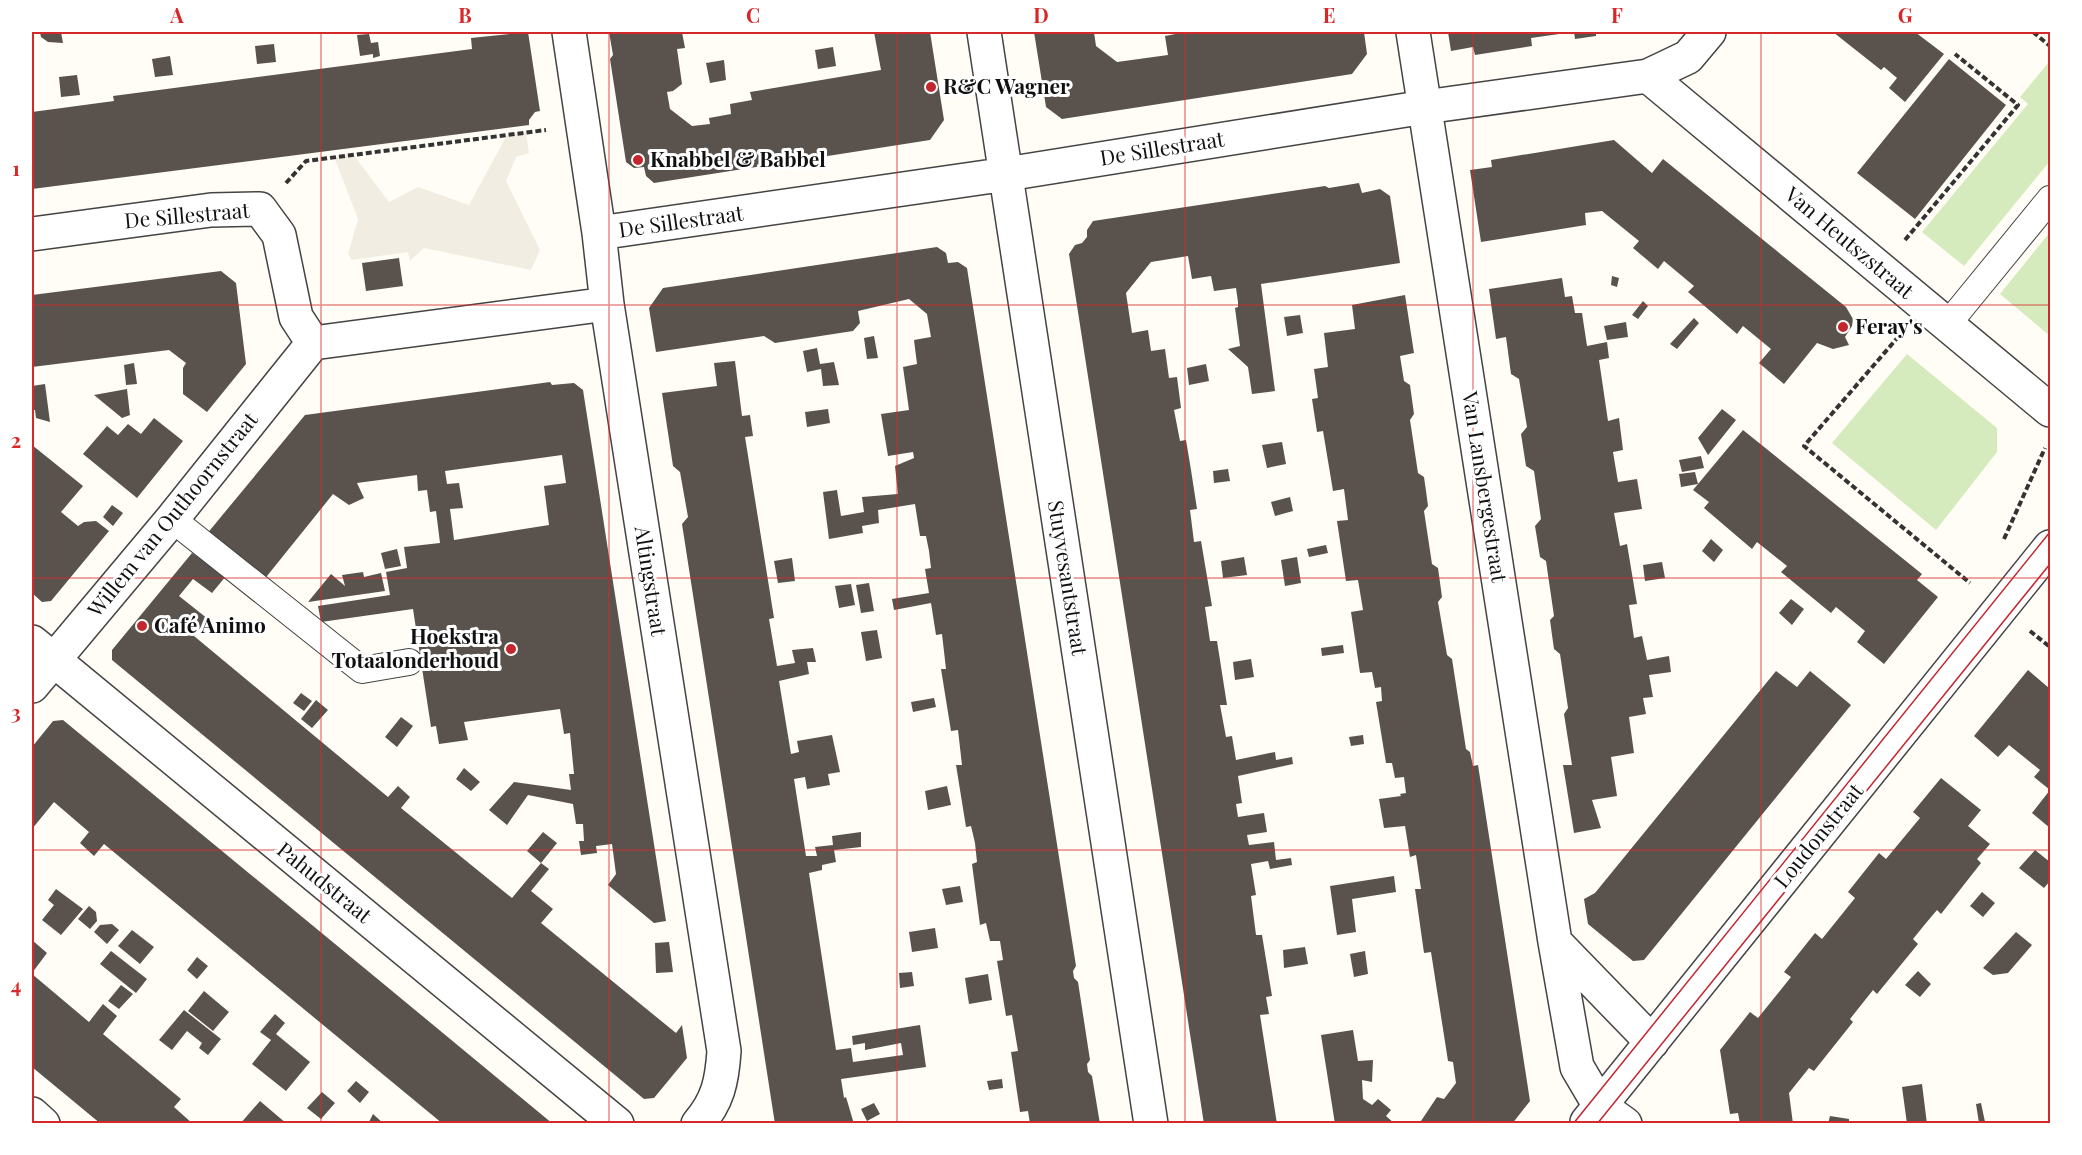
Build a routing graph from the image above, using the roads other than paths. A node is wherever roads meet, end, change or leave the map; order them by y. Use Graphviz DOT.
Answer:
graph roads {
  1 [pos="569,32"];
  2 [pos="984,32"];
  3 [pos="1413,32"];
  4 [pos="1709,32"];
  5 [pos="1648,76"];
  6 [pos="1425,107"];
  7 [pos="1007,174"];
  8 [pos="2050,199"];
  9 [pos="599,233"];
  10 [pos="32,234"];
  11 [pos="607,304"];
  12 [pos="1936,315"];
  13 [pos="313,343"];
  14 [pos="2050,410"];
  15 [pos="172,519"];
  16 [pos="2050,547"];
  17 [pos="42,651"];
  18 [pos="408,662"];
  19 [pos="32,686"];
  20 [pos="1555,942"];
  21 [pos="1652,1042"];
  22 [pos="32,1114"];
  23 [pos="1603,1118"];
  24 [pos="43,1124"];
  25 [pos="617,1124"];
  26 [pos="698,1124"];
  27 [pos="1151,1124"];
  1 -- 9 [label="street, Altingstraat"];
  2 -- 7 [label="street, Stuyvesantstraat"];
  3 -- 6 [label="street, Van Lansbergestraat"];
  4 -- 5 [label="street, De Sillestraat"];
  5 -- 6 [label="street, De Sillestraat"];
  5 -- 12 [label="street, Van Heutszstraat"];
  6 -- 7 [label="street, De Sillestraat"];
  6 -- 20 [label="street, Van Lansbergestraat"];
  7 -- 9 [label="street, De Sillestraat"];
  7 -- 27 [label="street, Stuyvesantstraat"];
  8 -- 12 [label="lane"];
  9 -- 11 [label="street, Altingstraat"];
  10 -- 13 [label="street, De Sillestraat"];
  11 -- 13 [label="street"];
  11 -- 26 [label="street, Altingstraat"];
  12 -- 14 [label="street, Van Heutszstraat"];
  13 -- 15 [label="street, Willem van Outhoornstraat"];
  15 -- 17 [label="street, Willem van Outhoornstraat"];
  15 -- 18 [label="lane"];
  16 -- 21 [label="street, Loudonstraat"];
  17 -- 19 [label="street, Willem van Outhoornstraat"];
  17 -- 25 [label="street, Pahudstraat"];
  20 -- 21 [label="street"];
  20 -- 23 [label="street, Van Lansbergestraat"];
  21 -- 23 [label="street, Loudonstraat"];
  22 -- 24 [label="street"];
}
